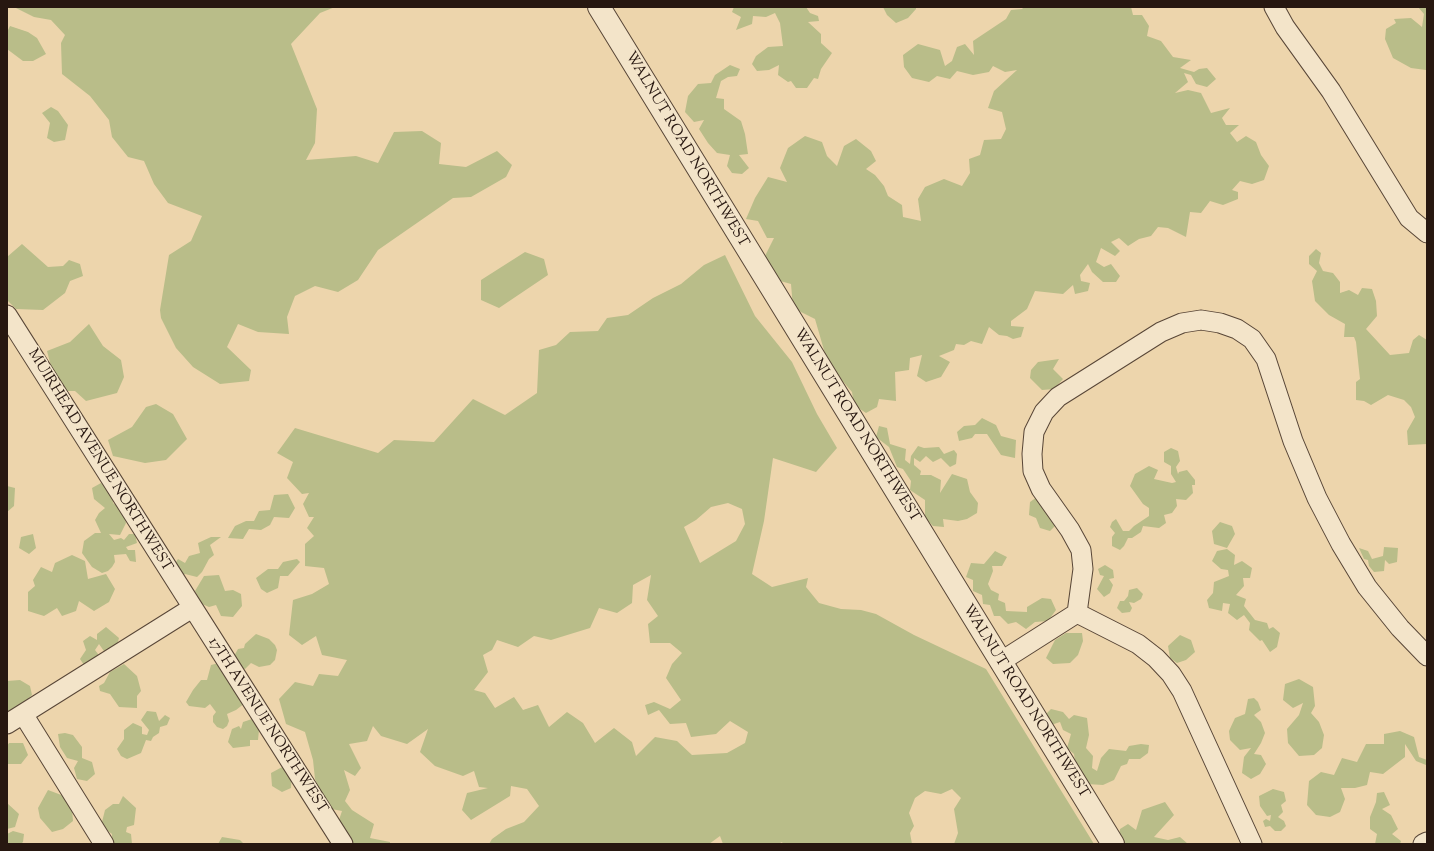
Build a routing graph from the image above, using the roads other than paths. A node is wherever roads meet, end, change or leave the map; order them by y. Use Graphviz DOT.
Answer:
graph roads {
  1 [pos="599,7"];
  2 [pos="1274,7"];
  3 [pos="1427,233"];
  4 [pos="7,314"];
  5 [pos="192,608"];
  6 [pos="1077,613"];
  7 [pos="1427,656"];
  8 [pos="1000,662"];
  9 [pos="23,714"];
  10 [pos="7,724"];
  11 [pos="1427,842"];
  12 [pos="104,844"];
  13 [pos="343,844"];
  14 [pos="1113,844"];
  15 [pos="1252,844"];
  16 [pos="1423,844"];
  1 -- 8 [label="street, WALNUT ROAD NORTHWEST"];
  2 -- 3 [label="street"];
  4 -- 5 [label="street, MUIRHEAD AVENUE NORTHWEST"];
  5 -- 9 [label="street"];
  5 -- 13 [label="street, 17TH AVENUE NORTHWEST"];
  6 -- 7 [label="street"];
  6 -- 8 [label="street"];
  6 -- 15 [label="street"];
  8 -- 14 [label="street, WALNUT ROAD NORTHWEST"];
  9 -- 10 [label="street"];
  9 -- 12 [label="street"];
  11 -- 16 [label="street"];
}
